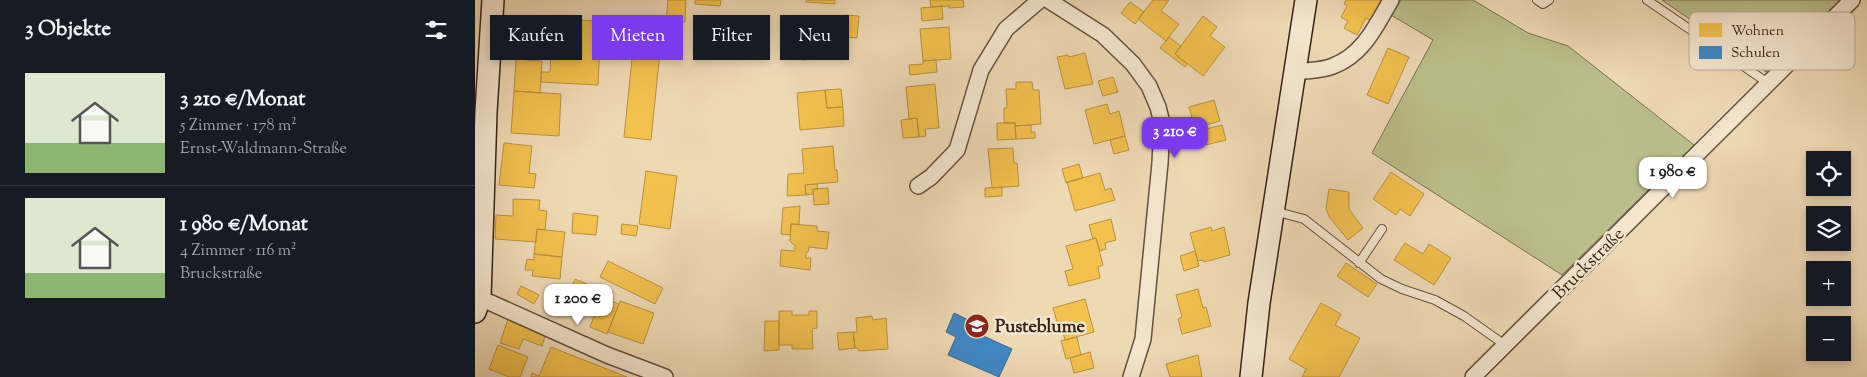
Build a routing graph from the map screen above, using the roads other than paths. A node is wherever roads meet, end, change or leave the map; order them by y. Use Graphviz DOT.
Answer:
graph roads {
  1 [pos="493,0"];
  2 [pos="1040,0"];
  3 [pos="1048,0"];
  4 [pos="1306,0"];
  5 [pos="1391,0"];
  6 [pos="1537,0"];
  7 [pos="1549,0"];
  8 [pos="1647,0"];
  9 [pos="1852,0"];
  10 [pos="1840,12"];
  11 [pos="1689,29"];
  12 [pos="1748,70"];
  13 [pos="1782,70"];
  14 [pos="1295,72"];
  15 [pos="1768,84"];
  16 [pos="917,186"];
  17 [pos="1274,211"];
  18 [pos="1382,229"];
  19 [pos="1359,263"];
  20 [pos="478,305"];
  21 [pos="1505,345"];
  22 [pos="665,377"];
  23 [pos="1131,377"];
  24 [pos="1251,377"];
  25 [pos="1473,377"];
  1 -- 20 [label="street"];
  2 -- 16 [label="street"];
  3 -- 23 [label="street"];
  4 -- 14 [label="street"];
  5 -- 14 [label="street"];
  6 -- 7 [label="lane"];
  8 -- 11 [label="lane"];
  9 -- 10 [label="street, Bruckstraße"];
  12 -- 15 [label="lane"];
  13 -- 15 [label="street, Bruckstraße"];
  14 -- 17 [label="street"];
  15 -- 21 [label="street, Bruckstraße"];
  17 -- 19 [label="lane"];
  17 -- 24 [label="street"];
  18 -- 19 [label="lane"];
  19 -- 21 [label="lane"];
  20 -- 22 [label="street"];
  21 -- 25 [label="street, Bruckstraße"];
}
